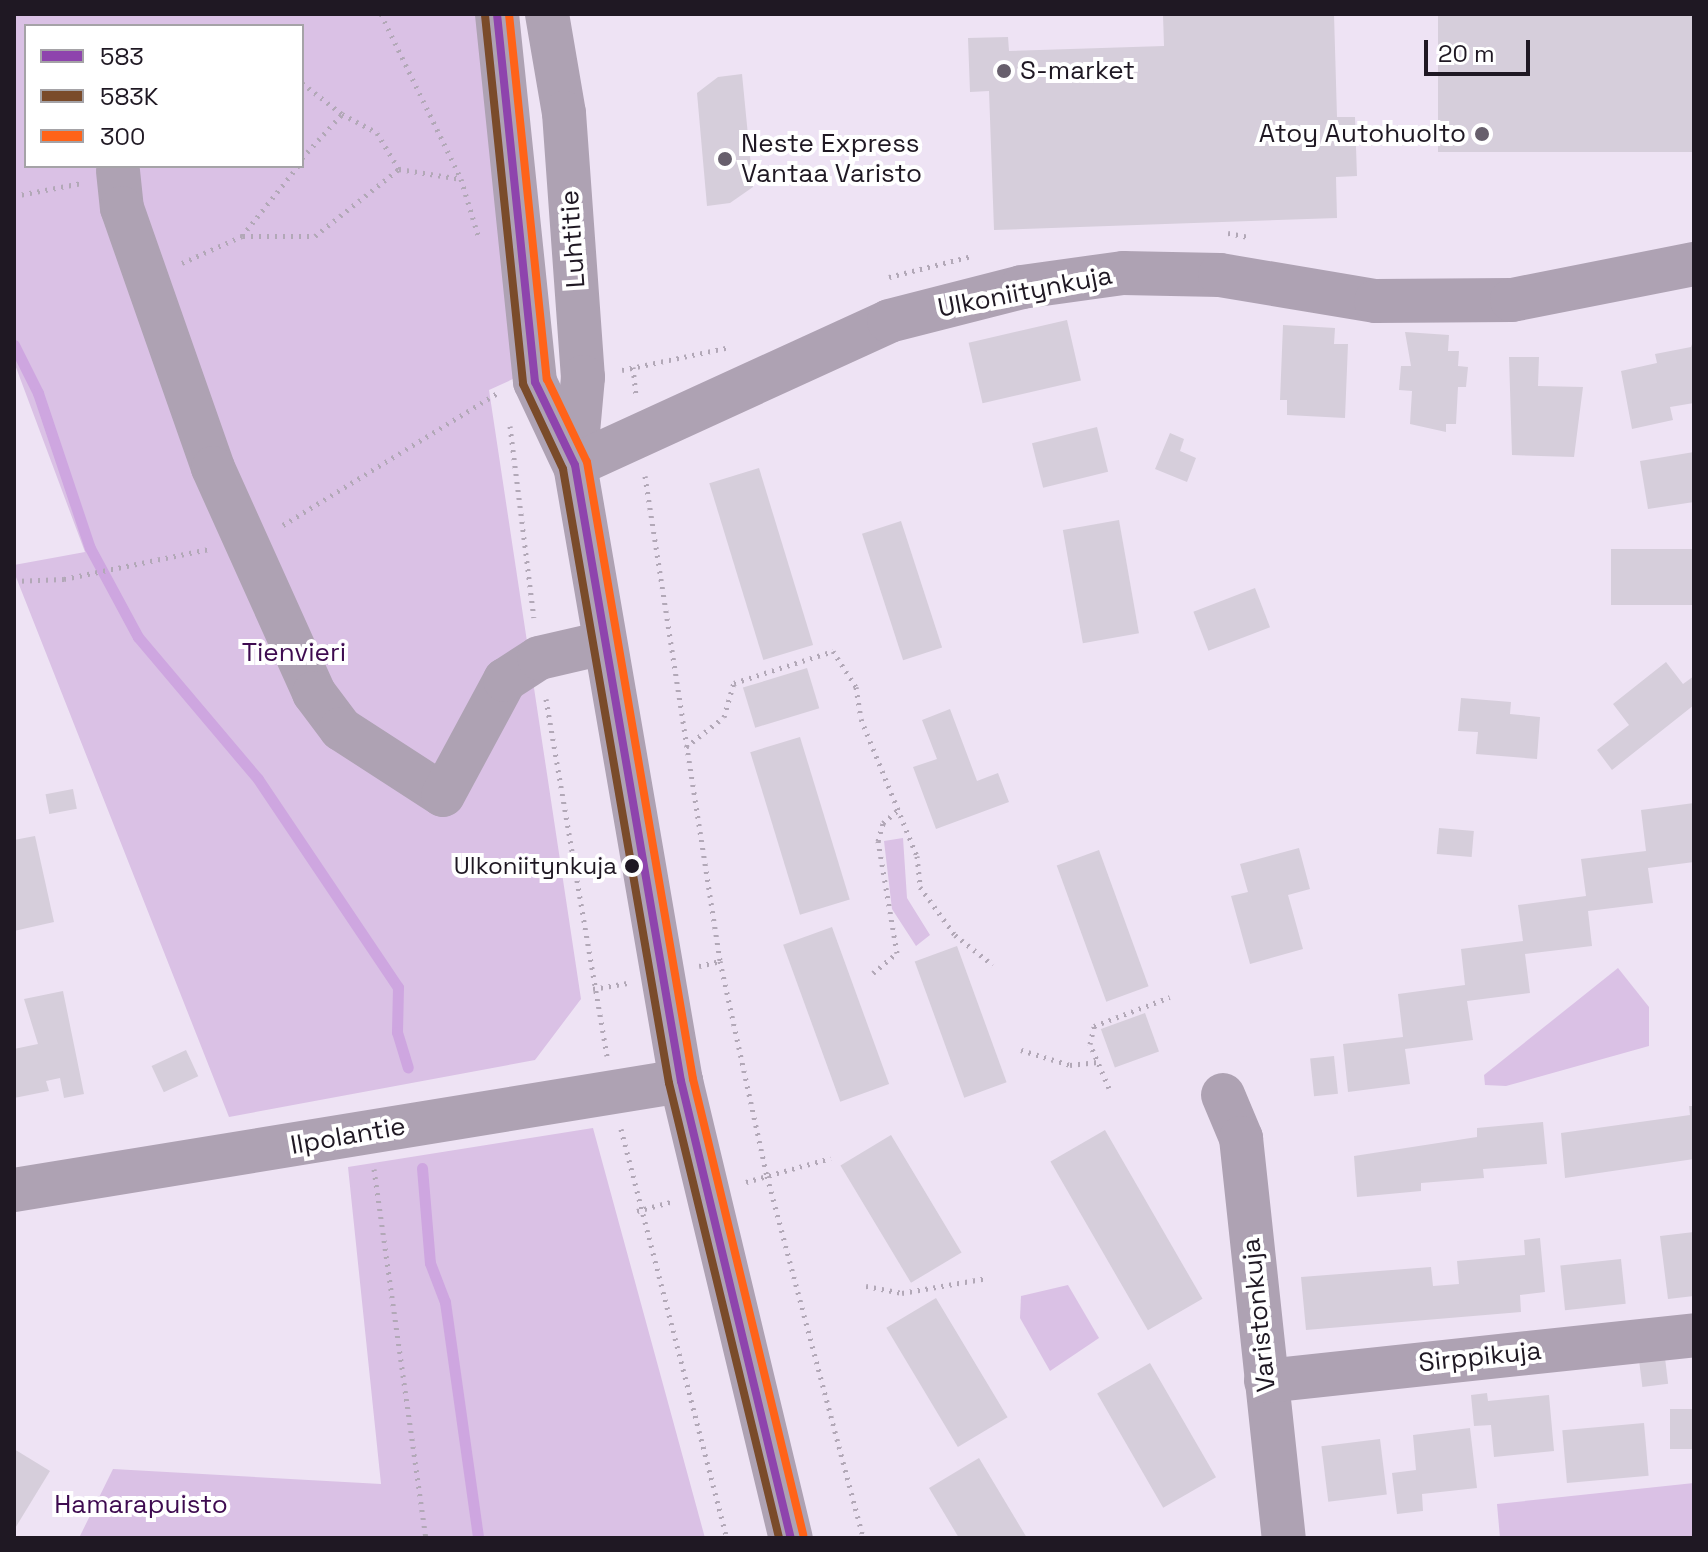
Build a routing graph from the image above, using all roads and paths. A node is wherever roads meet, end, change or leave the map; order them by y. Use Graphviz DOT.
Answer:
graph roads {
  1 [pos="381,14"];
  2 [pos="497,14"];
  3 [pos="547,14"];
  4 [pos="304,85"];
  5 [pos="342,114"];
  6 [pos="304,156"];
  7 [pos="296,168"];
  8 [pos="399,169"];
  9 [pos="118,177"];
  10 [pos="461,179"];
  11 [pos="14,196"];
  12 [pos="242,236"];
  13 [pos="483,252"];
  14 [pos="1694,264"];
  15 [pos="148,277"];
  16 [pos="633,367"];
  17 [pos="508,404"];
  18 [pos="509,419"];
  19 [pos="639,438"];
  20 [pos="575,465"];
  21 [pos="244,544"];
  22 [pos="14,581"];
  23 [pos="604,643"];
  24 [pos="539,658"];
  25 [pos="686,747"];
  26 [pos="899,809"];
  27 [pos="993,965"];
  28 [pos="873,973"];
  29 [pos="1170,997"];
  30 [pos="1021,1050"];
  31 [pos="1098,1062"];
  32 [pos="681,1081"];
  33 [pos="1109,1088"];
  34 [pos="1223,1095"];
  35 [pos="615,1096"];
  36 [pos="368,1133"];
  37 [pos="831,1158"];
  38 [pos="767,1176"];
  39 [pos="14,1190"];
  40 [pos="988,1278"];
  41 [pos="866,1286"];
  42 [pos="1694,1335"];
  43 [pos="1266,1381"];
  44 [pos="426,1538"];
  45 [pos="727,1538"];
  46 [pos="791,1538"];
  47 [pos="863,1538"];
  48 [pos="1284,1538"];
  1 -- 10 [label="path"];
  2 -- 20 [label="street, Luhtitie"];
  3 -- 20 [label="street, Luhtitie"];
  4 -- 5 [label="path"];
  5 -- 6 [label="path"];
  5 -- 8 [label="path"];
  7 -- 12 [label="path"];
  8 -- 10 [label="path"];
  8 -- 12 [label="path"];
  9 -- 11 [label="path"];
  9 -- 15 [label="street"];
  10 -- 13 [label="path"];
  12 -- 15 [label="path"];
  14 -- 19 [label="street, Ulkoniitynkuja"];
  15 -- 21 [label="street"];
  16 -- 19 [label="path"];
  17 -- 21 [label="path"];
  18 -- 24 [label="path"];
  19 -- 20 [label="street, Ulkoniitynkuja"];
  19 -- 25 [label="path"];
  20 -- 23 [label="street, Luhtitie"];
  21 -- 22 [label="path"];
  21 -- 24 [label="street"];
  23 -- 24 [label="street"];
  23 -- 32 [label="street, Luhtitie"];
  24 -- 35 [label="path"];
  25 -- 26 [label="path"];
  25 -- 38 [label="path"];
  26 -- 27 [label="path"];
  26 -- 28 [label="path"];
  29 -- 31 [label="path"];
  30 -- 31 [label="path"];
  31 -- 33 [label="path"];
  32 -- 35 [label="street, Ilpolantie"];
  32 -- 46 [label="street, Luhtitie"];
  34 -- 43 [label="street, Varistonkuja"];
  35 -- 36 [label="street, Ilpolantie"];
  35 -- 45 [label="path"];
  36 -- 39 [label="street, Ilpolantie"];
  36 -- 44 [label="path"];
  37 -- 38 [label="path"];
  38 -- 47 [label="path"];
  40 -- 41 [label="path"];
  42 -- 43 [label="street, Sirppikuja"];
  43 -- 48 [label="street, Varistonkuja"];
}
